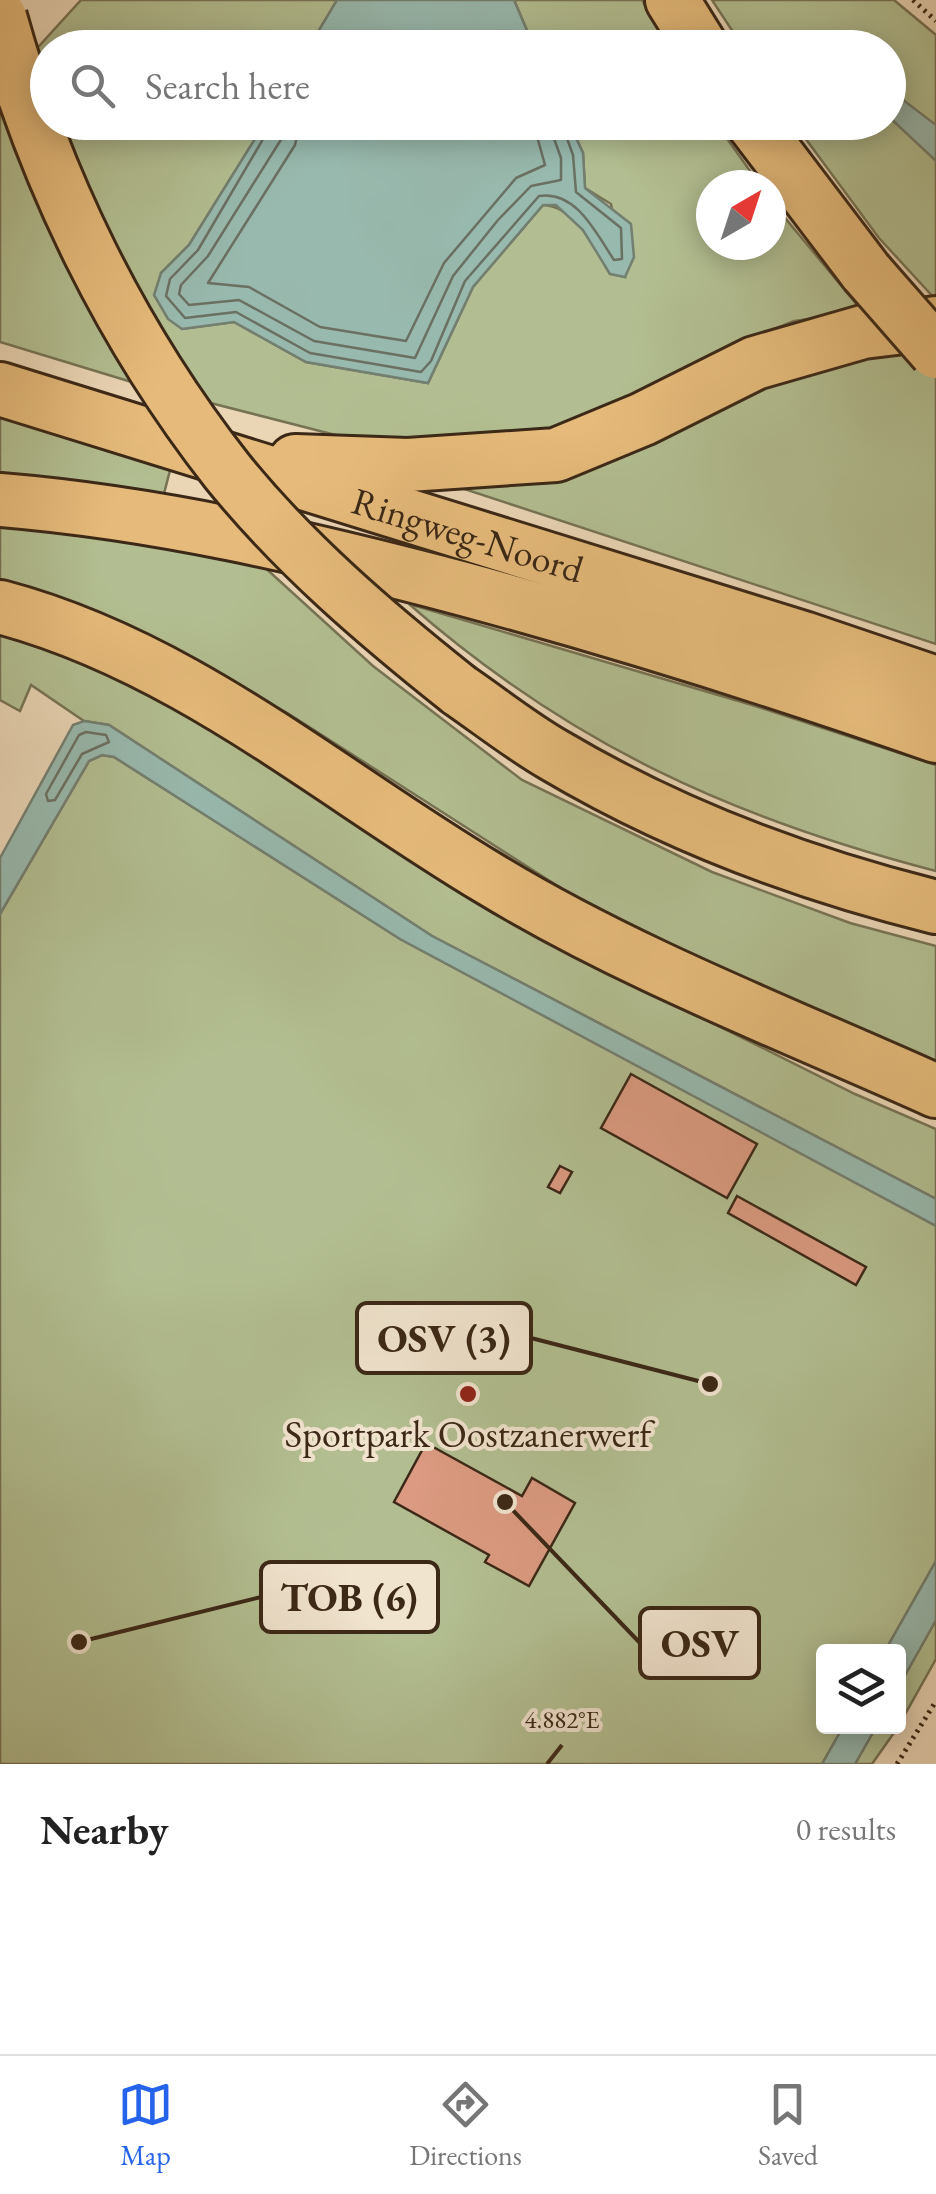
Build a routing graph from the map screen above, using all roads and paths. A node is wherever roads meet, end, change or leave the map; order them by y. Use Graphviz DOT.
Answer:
graph roads {
  1 [pos="27,0"];
  2 [pos="672,0"];
  3 [pos="914,0"];
  4 [pos="0,17"];
  5 [pos="936,21"];
  6 [pos="0,26"];
  7 [pos="691,30"];
  8 [pos="30,114"];
  9 [pos="40,140"];
  10 [pos="766,140"];
  11 [pos="936,323"];
  12 [pos="936,352"];
  13 [pos="0,389"];
  14 [pos="228,458"];
  15 [pos="0,500"];
  16 [pos="0,607"];
  17 [pos="936,683"];
  18 [pos="936,736"];
  19 [pos="936,907"];
  20 [pos="936,1091"];
  21 [pos="936,1700"];
  22 [pos="897,1764"];
  1 -- 6 [label="highway"];
  2 -- 7 [label="highway"];
  3 -- 5 [label="path"];
  4 -- 8 [label="highway, bridge"];
  9 -- 19 [label="highway, bridge"];
  10 -- 12 [label="highway, bridge"];
  11 -- 14 [label="highway"];
  13 -- 14 [label="highway, Ringweg-Noord"];
  14 -- 17 [label="highway, Ringweg-Noord"];
  15 -- 18 [label="highway, Ringweg-Noord"];
  16 -- 20 [label="highway"];
  21 -- 22 [label="path"];
}
